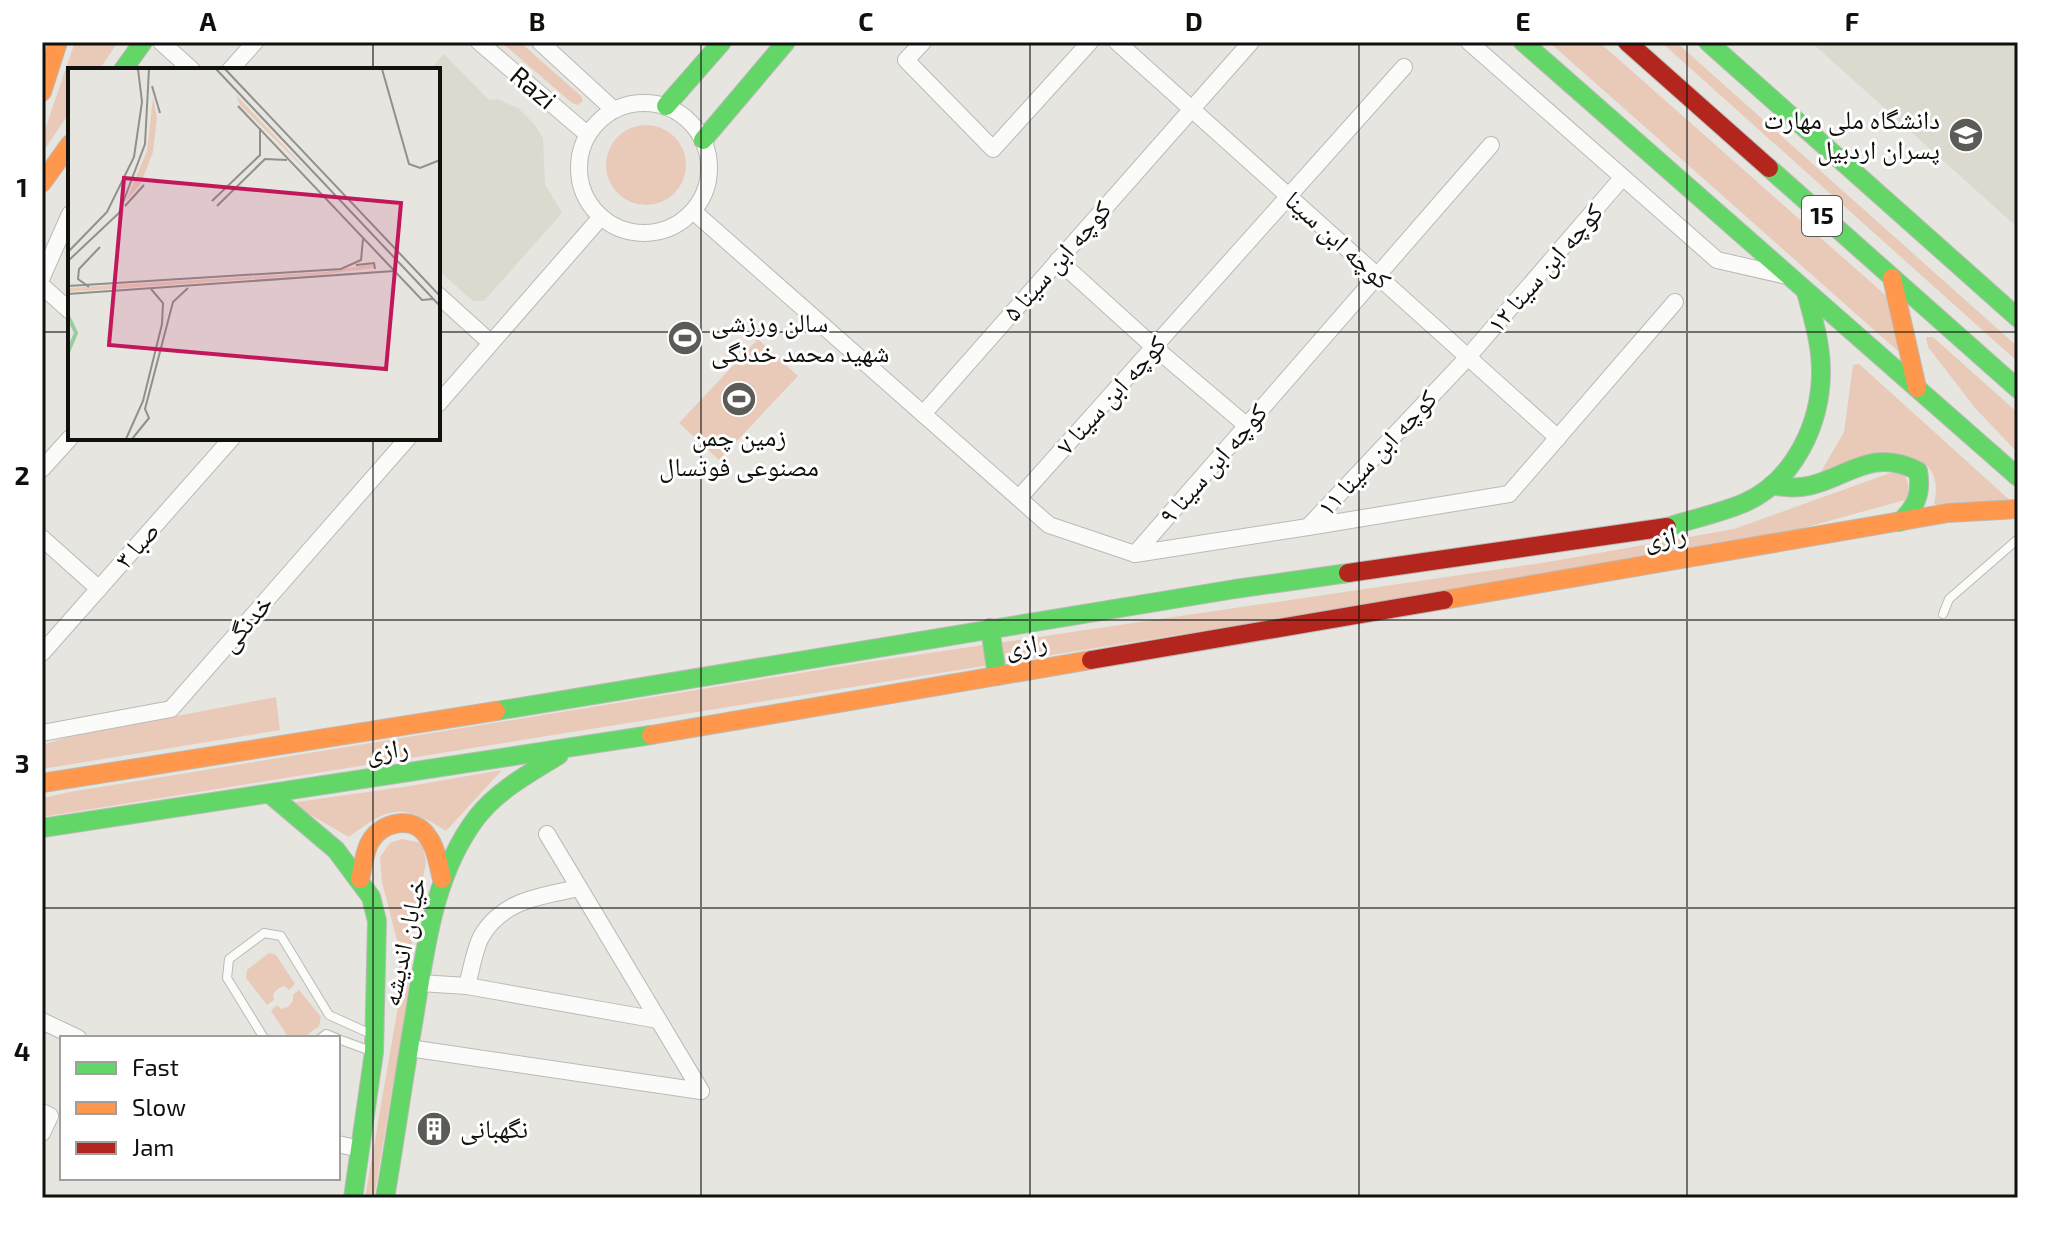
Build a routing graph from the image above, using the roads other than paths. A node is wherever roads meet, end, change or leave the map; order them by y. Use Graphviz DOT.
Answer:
graph roads {
  1 [pos="58,42"];
  2 [pos="145,42"];
  3 [pos="161,42"];
  4 [pos="255,42"];
  5 [pos="479,42"];
  6 [pos="540,42"];
  7 [pos="722,42"];
  8 [pos="786,42"];
  9 [pos="923,42"];
  10 [pos="1090,42"];
  11 [pos="1117,42"];
  12 [pos="1251,42"];
  13 [pos="1469,42"];
  14 [pos="1523,42"];
  15 [pos="1627,42"];
  16 [pos="1708,42"];
  17 [pos="1404,67"];
  18 [pos="125,68"];
  19 [pos="135,68"];
  20 [pos="190,68"];
  21 [pos="232,68"];
  22 [pos="42,92"];
  23 [pos="666,106"];
  24 [pos="1191,109"];
  25 [pos="614,110"];
  26 [pos="587,134"];
  27 [pos="703,140"];
  28 [pos="1491,145"];
  29 [pos="68,147"];
  30 [pos="1622,178"];
  31 [pos="42,183"];
  32 [pos="1289,196"];
  33 [pos="693,211"];
  34 [pos="601,217"];
  35 [pos="68,218"];
  36 [pos="1058,260"];
  37 [pos="1378,276"];
  38 [pos="42,277"];
  39 [pos="1790,277"];
  40 [pos="1892,278"];
  41 [pos="42,286"];
  42 [pos="1806,292"];
  43 [pos="440,297"];
  44 [pos="1675,302"];
  45 [pos="68,309"];
  46 [pos="2018,318"];
  47 [pos="491,343"];
  48 [pos="1154,347"];
  49 [pos="1468,357"];
  50 [pos="1917,388"];
  51 [pos="2018,389"];
  52 [pos="440,402"];
  53 [pos="923,414"];
  54 [pos="1246,425"];
  55 [pos="1558,438"];
  56 [pos="68,440"];
  57 [pos="406,440"];
  58 [pos="223,441"];
  59 [pos="42,469"];
  60 [pos="2018,477"];
  61 [pos="1772,485"];
  62 [pos="1019,498"];
  63 [pos="2018,509"];
  64 [pos="1900,522"];
  65 [pos="1308,527"];
  66 [pos="42,538"];
  67 [pos="2018,539"];
  68 [pos="1135,554"];
  69 [pos="99,589"];
  70 [pos="1943,614"];
  71 [pos="990,628"];
  72 [pos="42,653"];
  73 [pos="997,676"];
  74 [pos="42,733"];
  75 [pos="568,749"];
  76 [pos="42,783"];
  77 [pos="271,795"];
  78 [pos="42,828"];
  79 [pos="547,834"];
  80 [pos="360,879"];
  81 [pos="442,879"];
  82 [pos="579,888"];
  83 [pos="420,983"];
  84 [pos="467,986"];
  85 [pos="658,1020"];
  86 [pos="42,1021"];
  87 [pos="74,1036"];
  88 [pos="263,1036"];
  89 [pos="340,1038"];
  90 [pos="375,1044"];
  91 [pos="409,1048"];
  92 [pos="42,1112"];
  93 [pos="42,1133"];
  94 [pos="340,1144"];
  95 [pos="360,1149"];
  96 [pos="353,1198"];
  97 [pos="385,1198"];
  1 -- 22 [label="main road"];
  2 -- 18 [label="main road"];
  2 -- 19 [label="street"];
  3 -- 20 [label="street"];
  4 -- 21 [label="street"];
  5 -- 26 [label="street, Razi"];
  6 -- 25 [label="street, Razi"];
  7 -- 23 [label="main road"];
  8 -- 27 [label="main road"];
  9 -- 10 [label="street"];
  11 -- 24 [label="street, کوچه ابن سینا"];
  12 -- 24 [label="street, کوچه ابن سینا ۵"];
  13 -- 30 [label="street"];
  14 -- 39 [label="main road"];
  15 -- 40 [label="main road, 15"];
  16 -- 46 [label="main road, 15"];
  17 -- 32 [label="street, کوچه ابن سینا ۷"];
  23 -- 25 [label="street"];
  23 -- 27 [label="street"];
  24 -- 32 [label="street, کوچه ابن سینا"];
  24 -- 36 [label="street, کوچه ابن سینا ۵"];
  25 -- 26 [label="street"];
  26 -- 34 [label="street"];
  27 -- 33 [label="street"];
  28 -- 37 [label="street, کوچه ابن سینا ۹"];
  29 -- 31 [label="main road"];
  30 -- 39 [label="street"];
  30 -- 49 [label="street, کوچه ابن سینا ۱۲"];
  32 -- 37 [label="street, کوچه ابن سینا"];
  32 -- 48 [label="street, کوچه ابن سینا ۷"];
  33 -- 34 [label="street"];
  33 -- 53 [label="street"];
  34 -- 47 [label="street"];
  35 -- 38 [label="street"];
  36 -- 48 [label="street"];
  36 -- 53 [label="street, کوچه ابن سینا ۵"];
  37 -- 49 [label="street, کوچه ابن سینا"];
  37 -- 54 [label="street, کوچه ابن سینا ۹"];
  39 -- 42 [label="main road"];
  40 -- 50 [label="main road"];
  40 -- 51 [label="main road, 15"];
  41 -- 45 [label="street"];
  42 -- 50 [label="main road"];
  42 -- 61 [label="main road, رازی"];
  43 -- 47 [label="street"];
  44 -- 55 [label="street"];
  47 -- 52 [label="street"];
  48 -- 54 [label="street"];
  48 -- 62 [label="street, کوچه ابن سینا ۷"];
  49 -- 55 [label="street, کوچه ابن سینا"];
  49 -- 65 [label="street, کوچه ابن سینا ۱۱"];
  50 -- 60 [label="main road"];
  53 -- 62 [label="street"];
  54 -- 68 [label="street, کوچه ابن سینا ۹"];
  55 -- 65 [label="street"];
  56 -- 59 [label="street"];
  57 -- 74 [label="street, خدنگی"];
  58 -- 69 [label="street, صبا ۳"];
  61 -- 64 [label="main road"];
  61 -- 71 [label="main road, رازی"];
  62 -- 68 [label="street"];
  63 -- 64 [label="main road, رازی"];
  64 -- 73 [label="main road, رازی"];
  65 -- 68 [label="street, کوچه ابن سینا ۱۱"];
  66 -- 69 [label="street"];
  67 -- 70 [label="lane"];
  69 -- 72 [label="street, صبا ۳"];
  71 -- 73 [label="main road"];
  71 -- 76 [label="main road, رازی"];
  73 -- 75 [label="main road, رازی"];
  75 -- 77 [label="main road, رازی"];
  75 -- 81 [label="main road, خیابان اندیشه"];
  77 -- 78 [label="main road, رازی"];
  77 -- 80 [label="main road, خیابان اندیشه"];
  79 -- 82 [label="street"];
  80 -- 81 [label="main road"];
  80 -- 90 [label="main road, خیابان اندیشه"];
  81 -- 83 [label="main road, خیابان اندیشه"];
  82 -- 84 [label="street"];
  82 -- 85 [label="street"];
  83 -- 84 [label="street"];
  83 -- 91 [label="main road, خیابان اندیشه"];
  84 -- 85 [label="street"];
  85 -- 91 [label="street"];
  86 -- 87 [label="street"];
  88 -- 90 [label="lane"];
  89 -- 90 [label="lane"];
  90 -- 95 [label="main road, خیابان اندیشه"];
  91 -- 97 [label="main road, خیابان اندیشه"];
  92 -- 93 [label="street"];
  94 -- 95 [label="street"];
  95 -- 96 [label="main road, خیابان اندیشه"];
}
